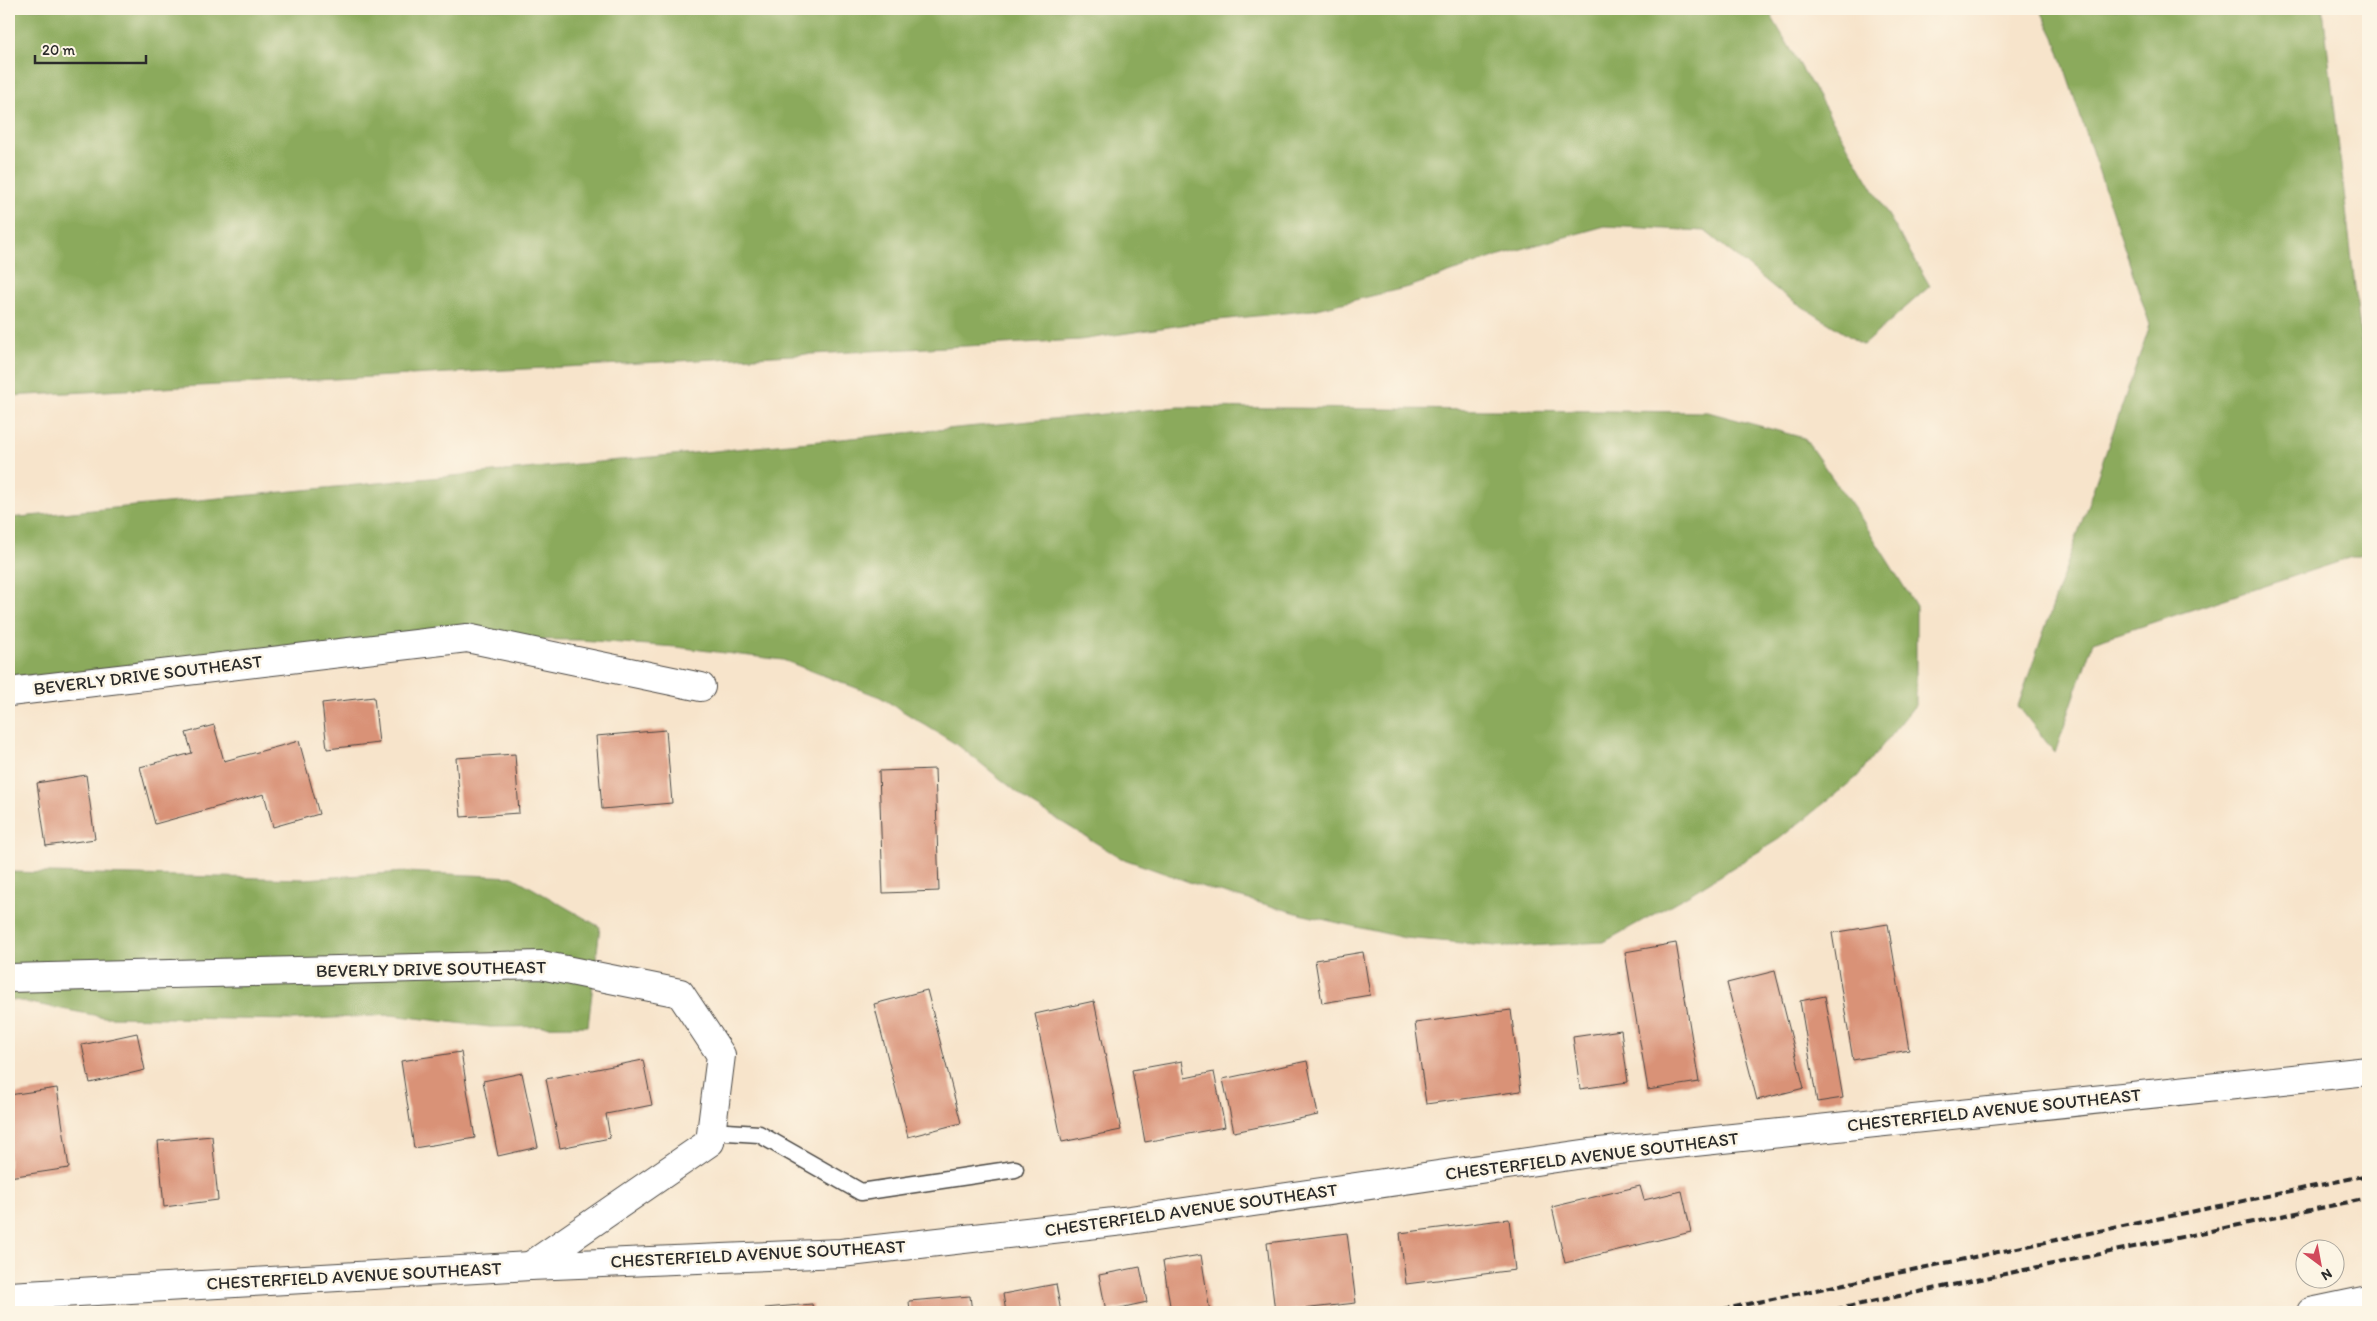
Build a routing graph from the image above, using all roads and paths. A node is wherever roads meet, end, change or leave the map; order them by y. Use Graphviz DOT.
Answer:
graph roads {
  1 [pos="701,687"];
  2 [pos="9,692"];
  3 [pos="9,978"];
  4 [pos="2368,1071"];
  5 [pos="711,1131"];
  6 [pos="1015,1169"];
  7 [pos="530,1266"];
  8 [pos="9,1296"];
  9 [pos="2368,1300"];
  10 [pos="2311,1312"];
  1 -- 2 [label="street, BEVERLY DRIVE SOUTHEAST"];
  3 -- 5 [label="street, BEVERLY DRIVE SOUTHEAST"];
  4 -- 7 [label="street, CHESTERFIELD AVENUE SOUTHEAST"];
  5 -- 6 [label="lane"];
  5 -- 7 [label="street, BEVERLY DRIVE SOUTHEAST"];
  7 -- 8 [label="street, CHESTERFIELD AVENUE SOUTHEAST"];
  9 -- 10 [label="street"];
}
